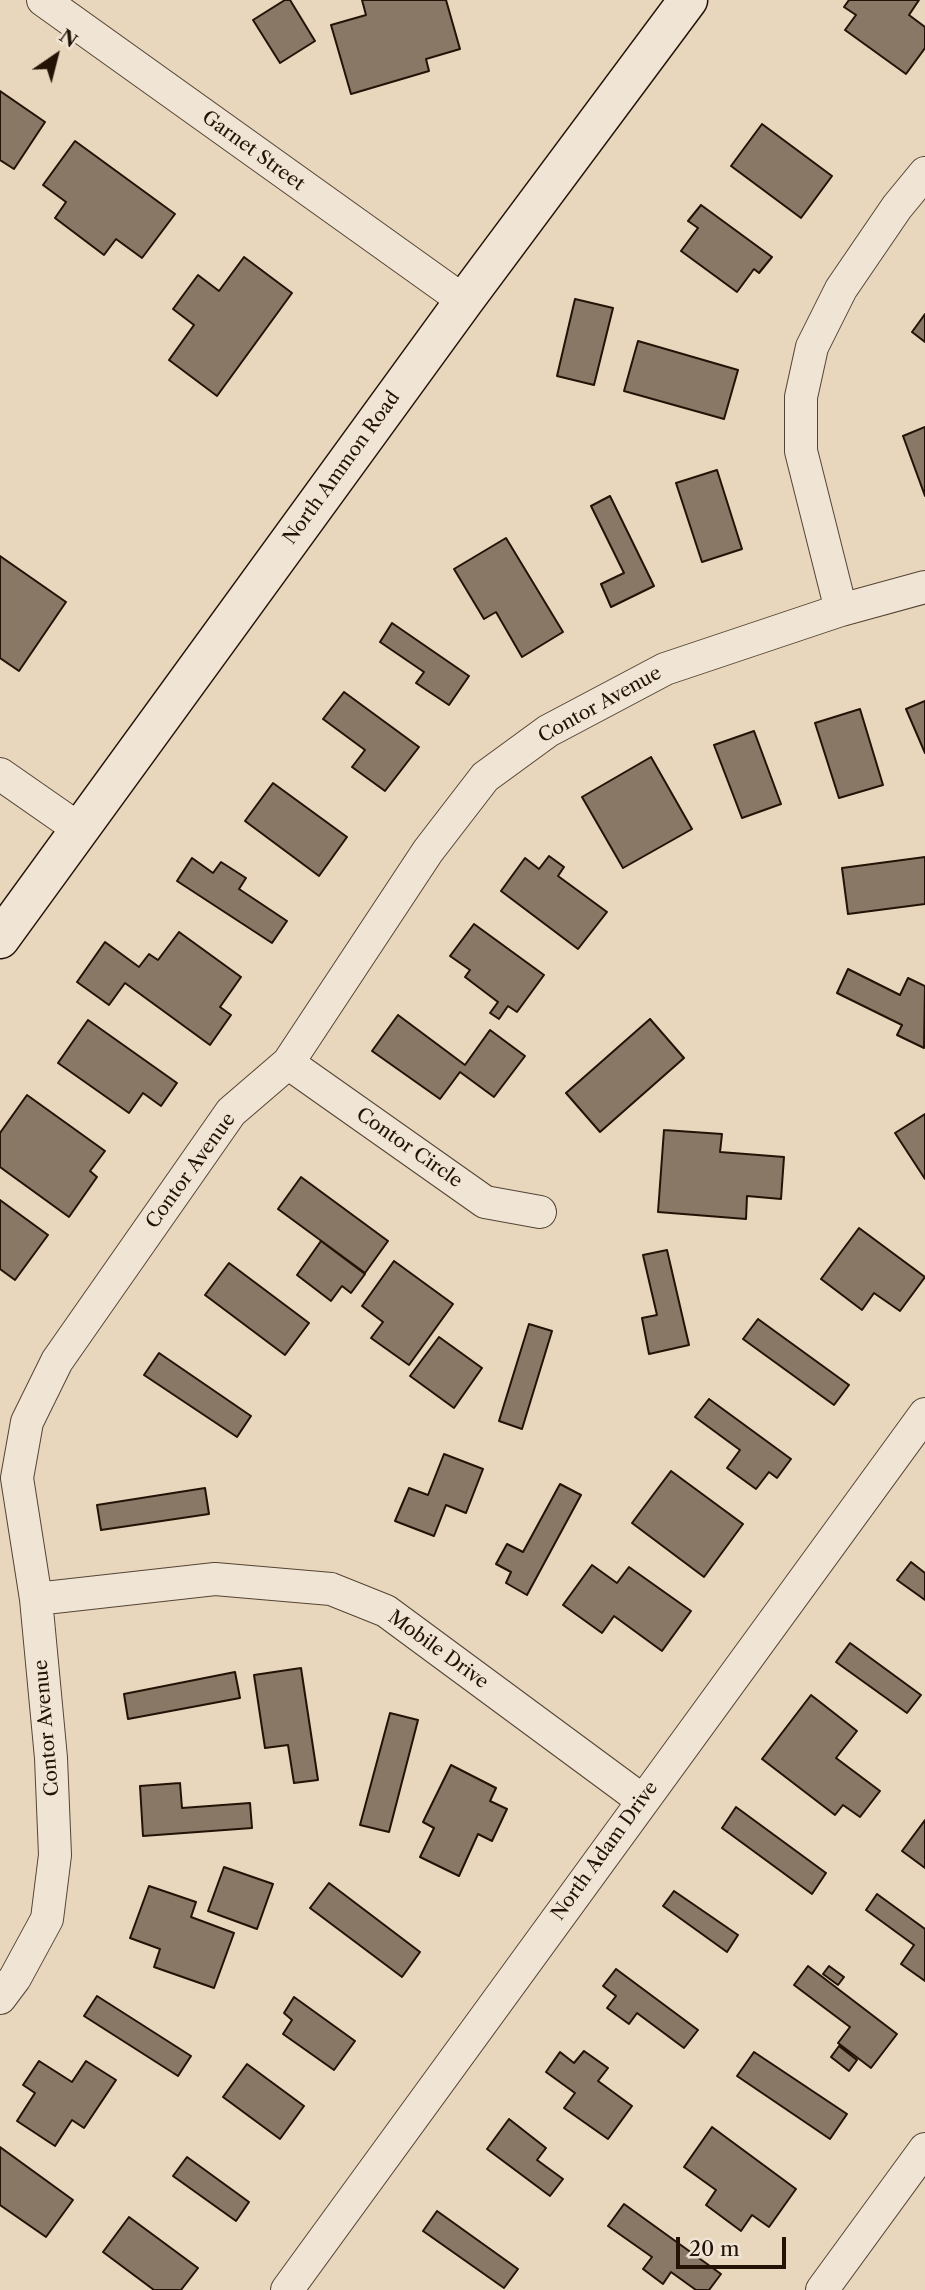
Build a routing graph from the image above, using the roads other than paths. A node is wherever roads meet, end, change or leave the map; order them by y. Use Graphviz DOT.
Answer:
graph roads {
  1 [pos="43,0"];
  2 [pos="688,0"];
  3 [pos="925,173"];
  4 [pos="464,301"];
  5 [pos="925,587"];
  6 [pos="841,610"];
  7 [pos="0,774"];
  8 [pos="79,830"];
  9 [pos="0,939"];
  10 [pos="288,1063"];
  11 [pos="540,1212"];
  12 [pos="925,1414"];
  13 [pos="36,1600"];
  14 [pos="642,1800"];
  15 [pos="0,1998"];
  16 [pos="925,2149"];
  17 [pos="287,2290"];
  18 [pos="822,2290"];
  1 -- 4 [label="street, Garnet Street"];
  2 -- 4 [label="main road, North Ammon Road"];
  3 -- 6 [label="street"];
  4 -- 8 [label="main road, North Ammon Road"];
  5 -- 6 [label="street, Contor Avenue"];
  6 -- 10 [label="street, Contor Avenue"];
  7 -- 8 [label="street"];
  8 -- 9 [label="main road, North Ammon Road"];
  10 -- 11 [label="street, Contor Circle"];
  10 -- 13 [label="street, Contor Avenue"];
  12 -- 14 [label="street, North Adam Drive"];
  13 -- 14 [label="street, Mobile Drive"];
  13 -- 15 [label="street, Contor Avenue"];
  14 -- 17 [label="street, North Adam Drive"];
  16 -- 18 [label="street"];
}
